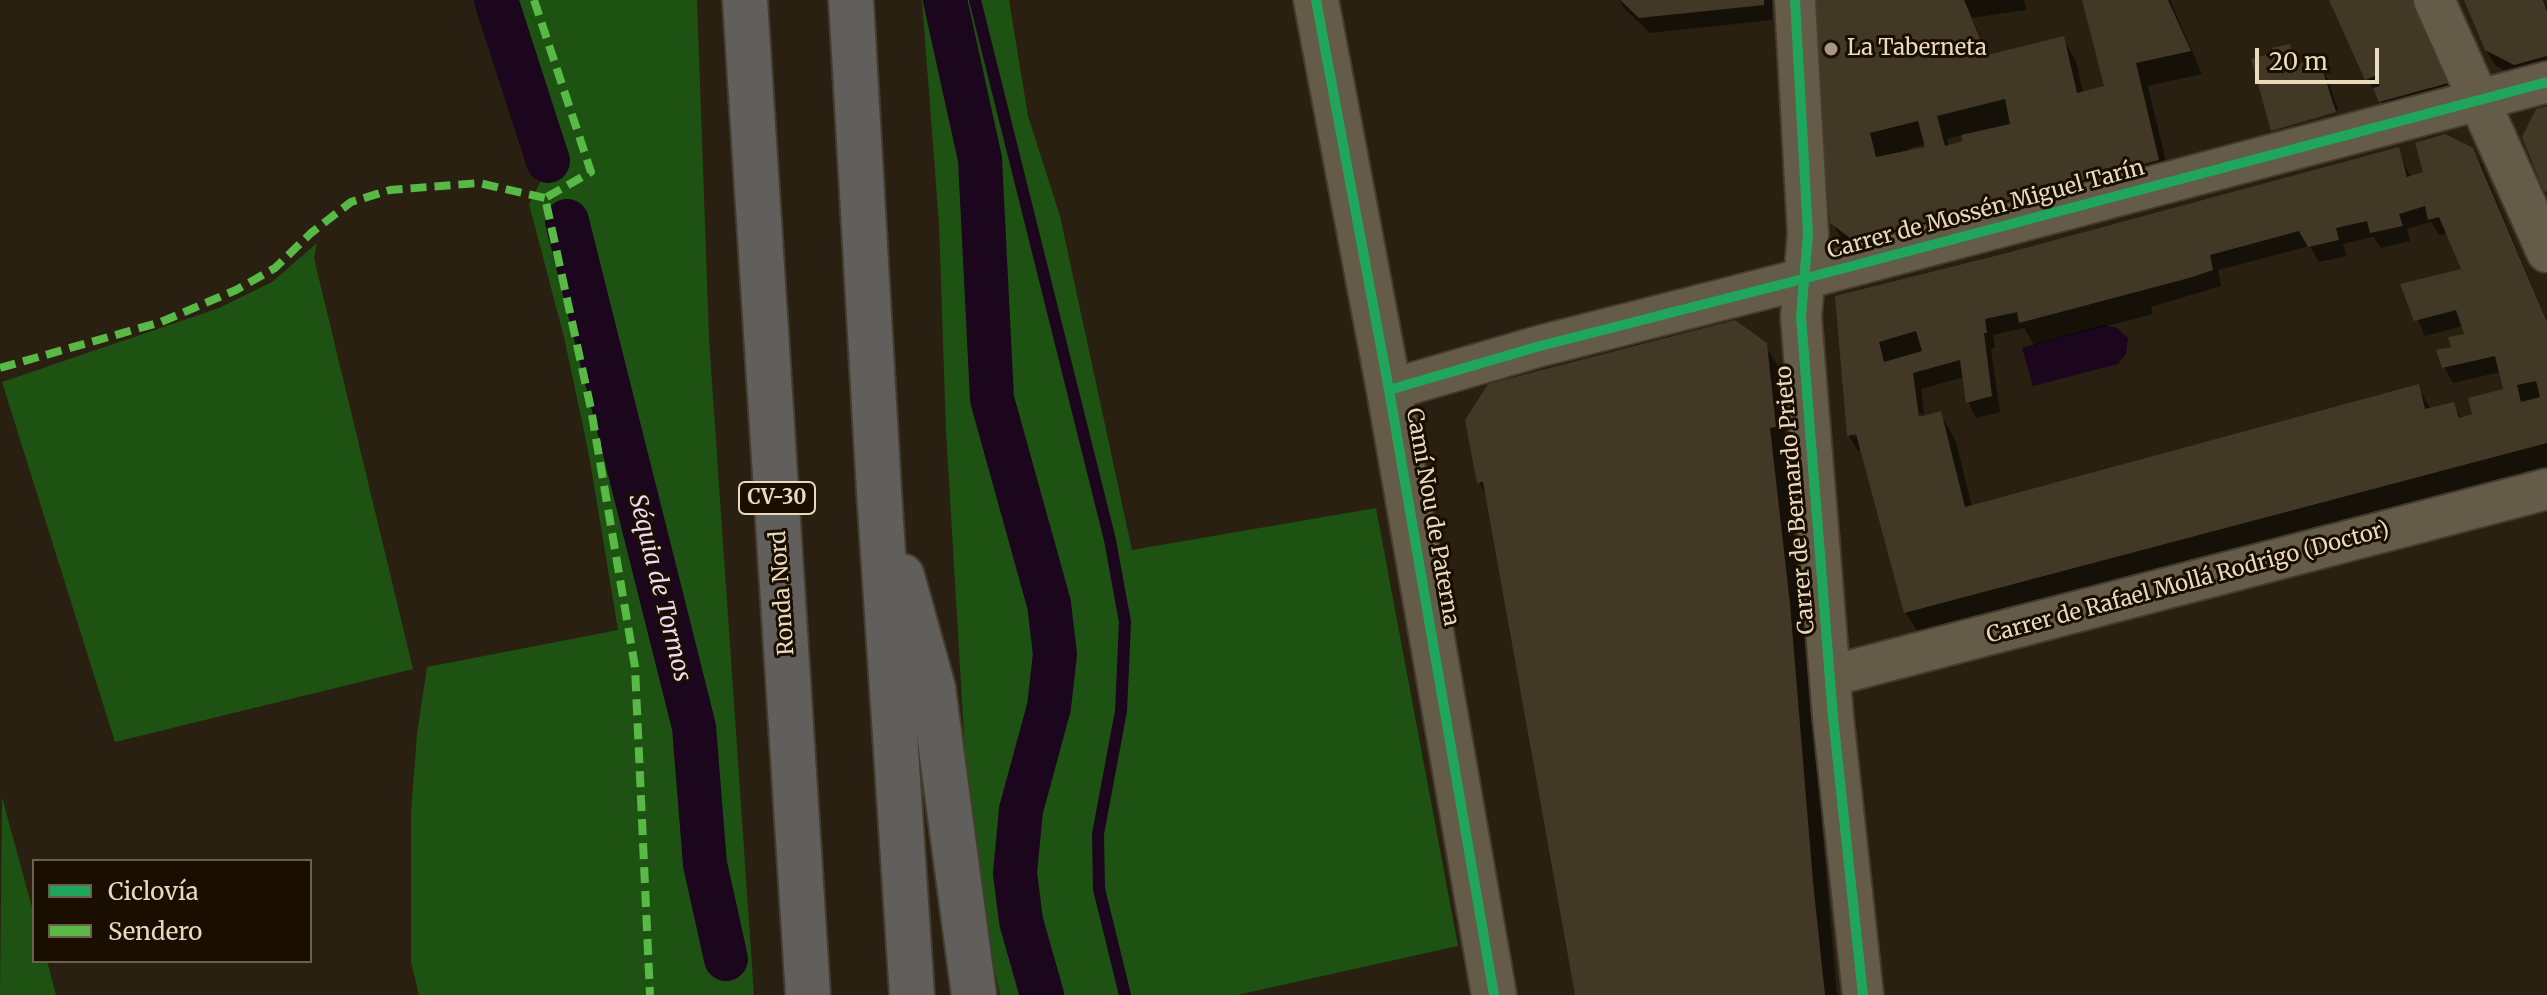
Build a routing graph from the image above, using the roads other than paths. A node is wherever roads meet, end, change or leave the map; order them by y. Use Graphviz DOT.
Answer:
graph roads {
  1 [pos="745,0"];
  2 [pos="851,0"];
  3 [pos="1316,0"];
  4 [pos="1795,0"];
  5 [pos="2434,0"];
  6 [pos="2547,82"];
  7 [pos="2480,100"];
  8 [pos="2547,252"];
  9 [pos="1803,279"];
  10 [pos="1389,390"];
  11 [pos="2547,489"];
  12 [pos="879,491"];
  13 [pos="1830,676"];
  14 [pos="808,995"];
  15 [pos="912,995"];
  16 [pos="974,995"];
  17 [pos="1494,995"];
  18 [pos="1863,995"];
  1 -- 14 [label="highway, Ronda Nord / CV-30"];
  2 -- 12 [label="highway"];
  3 -- 10 [label="street, Camí Nou de Paterna"];
  4 -- 9 [label="street, Carrer de Bernardo Prieto"];
  5 -- 7 [label="street"];
  6 -- 7 [label="street, Carrer de Mossén Miguel Tarín"];
  7 -- 8 [label="street"];
  7 -- 9 [label="street, Carrer de Mossén Miguel Tarín"];
  9 -- 10 [label="street, Carrer de Mossén Miguel Tarín"];
  9 -- 13 [label="street, Carrer de Bernardo Prieto"];
  10 -- 17 [label="street, Camí Nou de Paterna"];
  11 -- 13 [label="street, Carrer de Rafael Mollá Rodrigo (Doctor)"];
  12 -- 15 [label="highway"];
  12 -- 16 [label="highway"];
  13 -- 18 [label="street, Carrer de Bernardo Prieto"];
}
